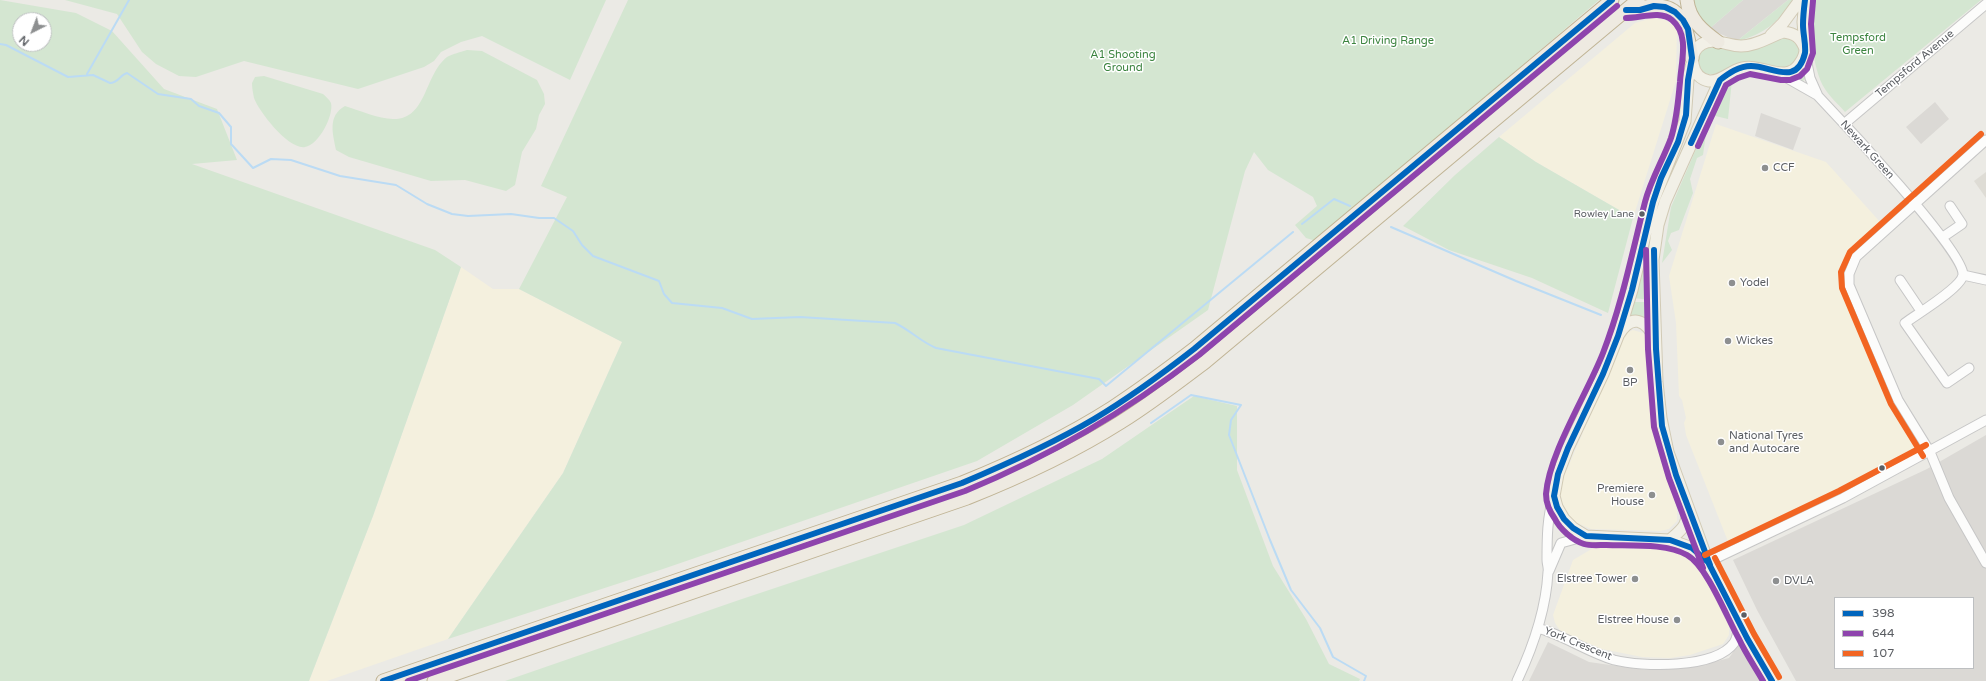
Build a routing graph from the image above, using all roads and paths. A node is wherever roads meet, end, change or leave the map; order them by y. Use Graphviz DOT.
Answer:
graph roads {
  1 [pos="1612,0"];
  2 [pos="1638,0"];
  3 [pos="1686,0"];
  4 [pos="1800,0"];
  5 [pos="1805,0"];
  6 [pos="1986,4"];
  7 [pos="1626,10"];
  8 [pos="1769,37"];
  9 [pos="1718,42"];
  10 [pos="1805,51"];
  11 [pos="1692,61"];
  12 [pos="1780,74"];
  13 [pos="1720,80"];
  14 [pos="1818,96"];
  15 [pos="1844,124"];
  16 [pos="1986,140"];
  17 [pos="1915,204"];
  18 [pos="1950,206"];
  19 [pos="1943,237"];
  20 [pos="1963,275"];
  21 [pos="1900,280"];
  22 [pos="1986,280"];
  23 [pos="1921,311"];
  24 [pos="1618,336"];
  25 [pos="1656,340"];
  26 [pos="1969,368"];
  27 [pos="1986,420"];
  28 [pos="1930,452"];
  29 [pos="1554,496"];
  30 [pos="1685,501"];
  31 [pos="1586,536"];
  32 [pos="1670,540"];
  33 [pos="1708,562"];
  34 [pos="1986,563"];
  35 [pos="1549,570"];
  36 [pos="1741,627"];
  37 [pos="1538,628"];
  38 [pos="384,681"];
  39 [pos="434,681"];
  40 [pos="1517,681"];
  41 [pos="1772,681"];
  1 -- 38 [label="highway"];
  2 -- 7 [label="highway"];
  3 -- 9 [label="highway"];
  4 -- 8 [label="main road"];
  5 -- 10 [label="main road"];
  6 -- 15 [label="street, Tempsford Avenue"];
  7 -- 11 [label="highway"];
  7 -- 39 [label="highway"];
  8 -- 9 [label="main road"];
  8 -- 10 [label="main road"];
  9 -- 11 [label="main road"];
  10 -- 12 [label="main road"];
  10 -- 14 [label="street, Newark Green"];
  11 -- 13 [label="main road"];
  11 -- 24 [label="main road"];
  12 -- 13 [label="main road"];
  12 -- 14 [label="street, Newark Green"];
  13 -- 25 [label="main road"];
  14 -- 15 [label="street, Newark Green"];
  15 -- 17 [label="street, Newark Green"];
  16 -- 17 [label="street"];
  17 -- 19 [label="street, Newark Green"];
  17 -- 28 [label="street"];
  18 -- 19 [label="street"];
  19 -- 20 [label="street, Newark Green"];
  20 -- 22 [label="street"];
  20 -- 23 [label="street"];
  21 -- 23 [label="street"];
  23 -- 26 [label="street"];
  24 -- 25 [label="main road"];
  24 -- 29 [label="main road"];
  25 -- 30 [label="main road"];
  27 -- 28 [label="street"];
  28 -- 33 [label="street"];
  28 -- 34 [label="street"];
  29 -- 31 [label="main road"];
  29 -- 35 [label="street"];
  30 -- 32 [label="main road"];
  30 -- 33 [label="main road"];
  31 -- 32 [label="main road"];
  31 -- 35 [label="street"];
  32 -- 33 [label="main road"];
  33 -- 36 [label="main road"];
  35 -- 37 [label="street"];
  36 -- 37 [label="street, York Crescent"];
  36 -- 41 [label="main road"];
  37 -- 40 [label="street"];
}
